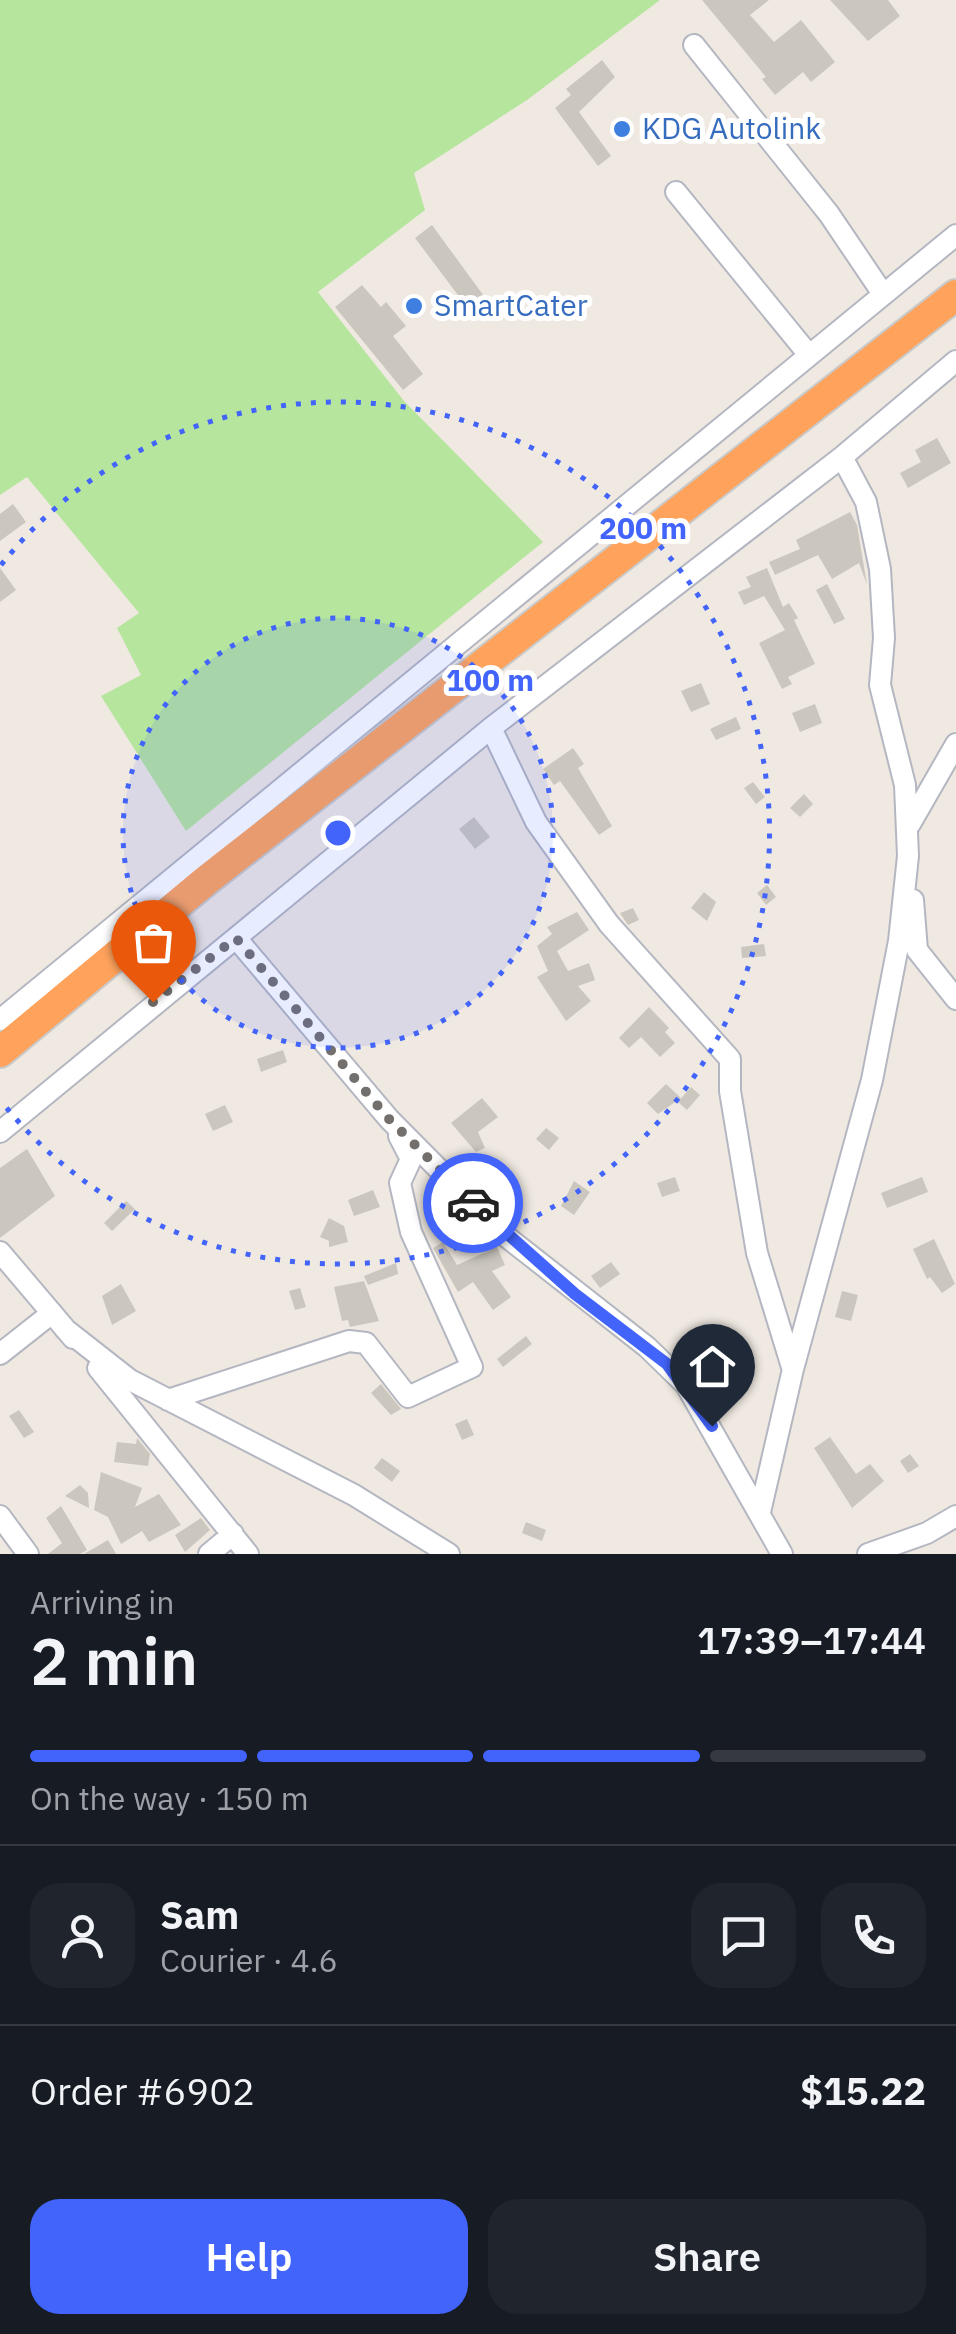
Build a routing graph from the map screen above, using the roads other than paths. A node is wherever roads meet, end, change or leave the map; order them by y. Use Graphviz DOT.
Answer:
graph roads {
  1 [pos="694,46"];
  2 [pos="676,192"];
  3 [pos="956,234"];
  4 [pos="956,279"];
  5 [pos="883,294"];
  6 [pos="956,296"];
  7 [pos="810,355"];
  8 [pos="956,362"];
  9 [pos="842,457"];
  10 [pos="726,471"];
  11 [pos="490,728"];
  12 [pos="956,744"];
  13 [pos="910,824"];
  14 [pos="908,856"];
  15 [pos="236,938"];
  16 [pos="956,999"];
  17 [pos="0,1020"];
  18 [pos="0,1052"];
  19 [pos="389,1119"];
  20 [pos="0,1132"];
  21 [pos="0,1252"];
  22 [pos="59,1321"];
  23 [pos="0,1354"];
  24 [pos="793,1369"];
  25 [pos="168,1400"];
  26 [pos="760,1512"];
  27 [pos="0,1516"];
  28 [pos="956,1516"];
  29 [pos="233,1534"];
  30 [pos="7,1539"];
  31 [pos="28,1554"];
  32 [pos="209,1554"];
  33 [pos="248,1554"];
  34 [pos="449,1554"];
  35 [pos="782,1554"];
  36 [pos="868,1554"];
  1 -- 5 [label="street"];
  2 -- 7 [label="street"];
  3 -- 5 [label="street"];
  4 -- 10 [label="highway"];
  5 -- 7 [label="street"];
  6 -- 10 [label="highway"];
  7 -- 17 [label="street"];
  8 -- 9 [label="street"];
  9 -- 11 [label="street"];
  9 -- 13 [label="street"];
  10 -- 18 [label="highway"];
  11 -- 15 [label="street"];
  11 -- 24 [label="street"];
  12 -- 13 [label="street"];
  13 -- 14 [label="street"];
  14 -- 16 [label="street"];
  14 -- 24 [label="street"];
  15 -- 19 [label="street"];
  15 -- 20 [label="street"];
  19 -- 25 [label="street"];
  19 -- 26 [label="street"];
  21 -- 22 [label="street"];
  22 -- 23 [label="street"];
  22 -- 25 [label="street"];
  22 -- 29 [label="street"];
  24 -- 26 [label="street"];
  25 -- 34 [label="street"];
  26 -- 35 [label="street"];
  27 -- 30 [label="street"];
  28 -- 36 [label="street"];
  29 -- 32 [label="street"];
  29 -- 33 [label="street"];
  30 -- 31 [label="street"];
}
